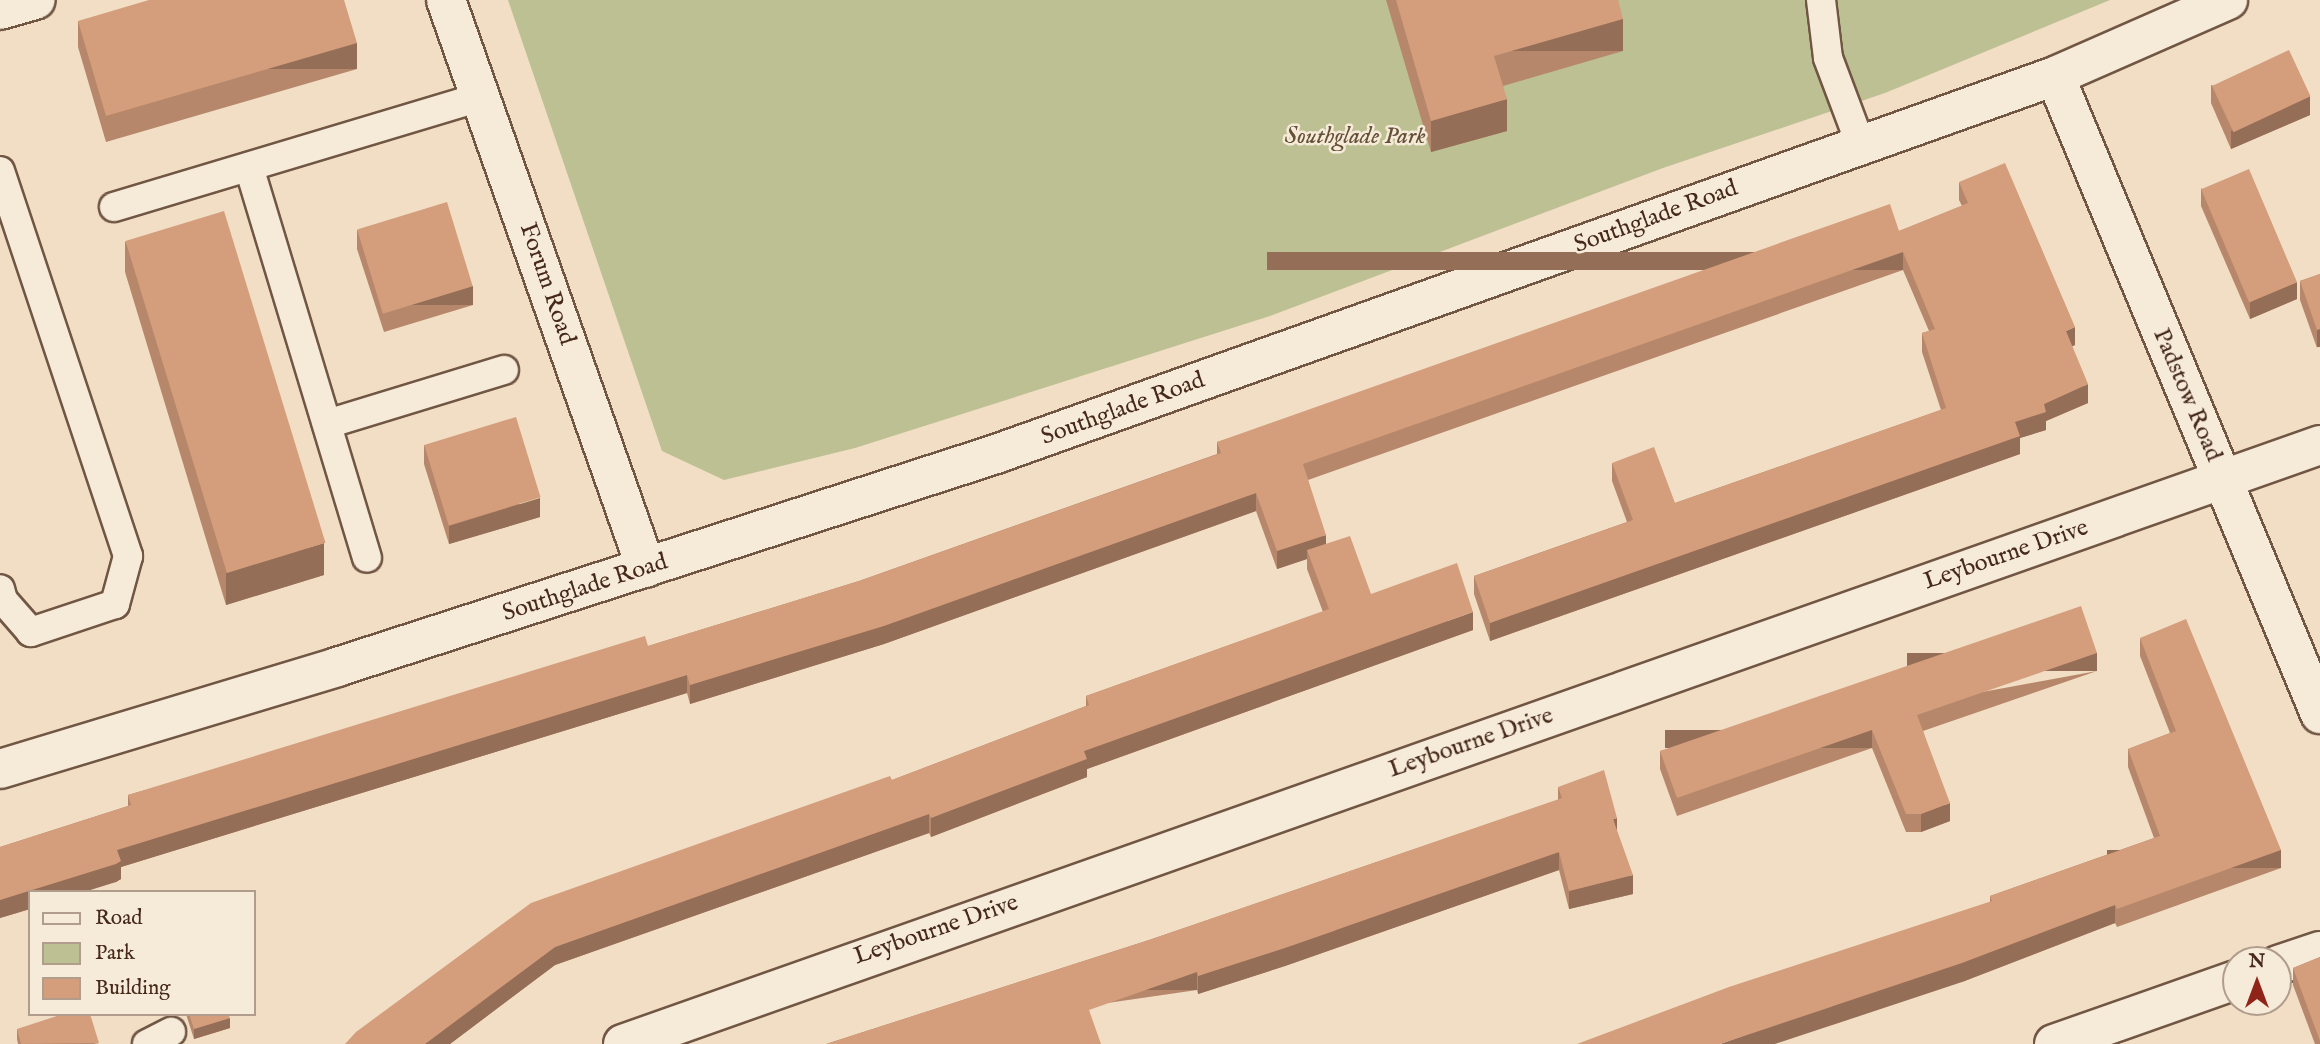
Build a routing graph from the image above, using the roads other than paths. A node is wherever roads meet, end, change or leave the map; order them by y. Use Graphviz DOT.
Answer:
graph roads {
  1 [pos="36,0"];
  2 [pos="446,0"];
  3 [pos="1821,0"];
  4 [pos="2228,0"];
  5 [pos="0,10"];
  6 [pos="2055,76"];
  7 [pos="481,97"];
  8 [pos="1860,143"];
  9 [pos="249,167"];
  10 [pos="0,171"];
  11 [pos="114,206"];
  12 [pos="504,370"];
  13 [pos="327,424"];
  14 [pos="2320,445"];
  15 [pos="2222,479"];
  16 [pos="367,558"];
  17 [pos="646,568"];
  18 [pos="0,589"];
  19 [pos="2320,714"];
  20 [pos="0,769"];
  21 [pos="2320,951"];
  22 [pos="2292,960"];
  23 [pos="2222,985"];
  24 [pos="624,1044"];
  25 [pos="2054,1044"];
  1 -- 5 [label="street"];
  2 -- 7 [label="street, Forum Road"];
  3 -- 8 [label="lane"];
  4 -- 6 [label="street, Southglade Road"];
  6 -- 8 [label="street, Southglade Road"];
  6 -- 15 [label="street, Padstow Road"];
  7 -- 9 [label="lane"];
  7 -- 17 [label="street, Forum Road"];
  8 -- 17 [label="street, Southglade Road"];
  9 -- 11 [label="lane"];
  9 -- 13 [label="lane"];
  10 -- 18 [label="lane"];
  12 -- 13 [label="lane"];
  13 -- 16 [label="lane"];
  14 -- 15 [label="street, Leybourne Drive"];
  15 -- 19 [label="street, Padstow Road"];
  15 -- 24 [label="street, Leybourne Drive"];
  17 -- 20 [label="street, Southglade Road"];
  21 -- 22 [label="street"];
  23 -- 25 [label="street"];
}
